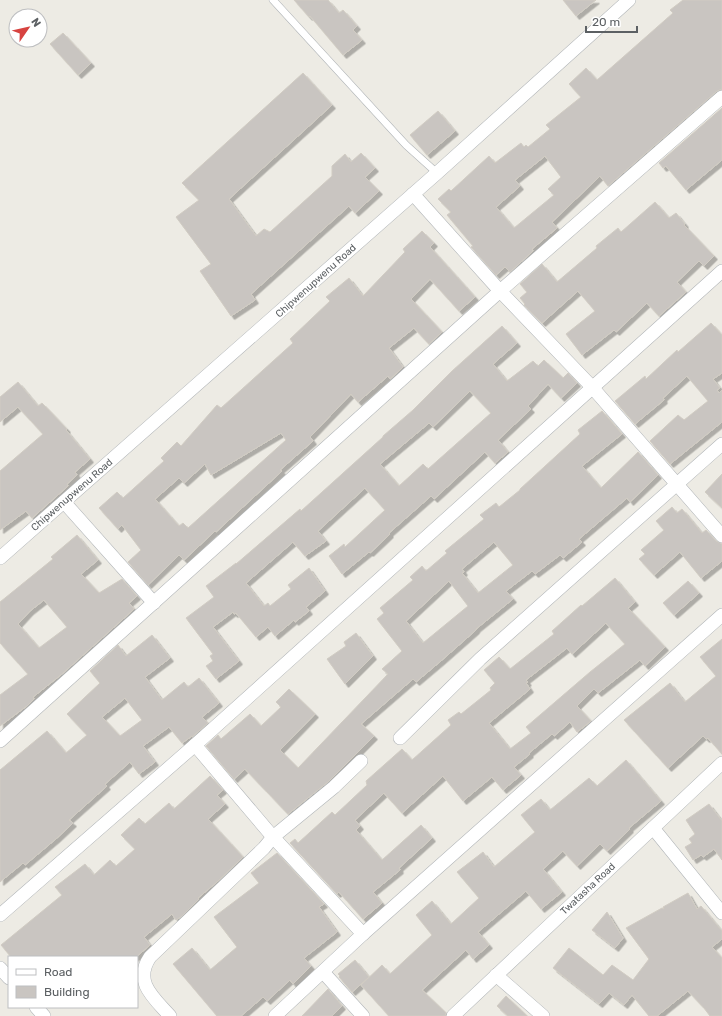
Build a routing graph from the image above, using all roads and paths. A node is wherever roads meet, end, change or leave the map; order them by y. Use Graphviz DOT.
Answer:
graph roads {
  1 [pos="273,0"];
  2 [pos="629,0"];
  3 [pos="722,97"];
  4 [pos="437,174"];
  5 [pos="413,194"];
  6 [pos="722,271"];
  7 [pos="500,291"];
  8 [pos="592,387"];
  9 [pos="722,444"];
  10 [pos="678,484"];
  11 [pos="64,502"];
  12 [pos="722,536"];
  13 [pos="0,558"];
  14 [pos="154,602"];
  15 [pos="722,615"];
  16 [pos="400,738"];
  17 [pos="0,741"];
  18 [pos="195,745"];
  19 [pos="361,761"];
  20 [pos="722,763"];
  21 [pos="653,828"];
  22 [pos="273,838"];
  23 [pos="722,914"];
  24 [pos="0,915"];
  25 [pos="363,934"];
  26 [pos="0,968"];
  27 [pos="323,972"];
  28 [pos="496,975"];
  29 [pos="8,977"];
  30 [pos="37,1008"];
  31 [pos="44,1016"];
  32 [pos="170,1016"];
  33 [pos="274,1016"];
  34 [pos="364,1016"];
  35 [pos="454,1016"];
  36 [pos="543,1016"];
  1 -- 4 [label="lane"];
  2 -- 4 [label="street, Chipwenupwenu Road"];
  3 -- 7 [label="street"];
  4 -- 5 [label="street, Chipwenupwenu Road"];
  5 -- 7 [label="street"];
  5 -- 11 [label="street, Chipwenupwenu Road"];
  6 -- 8 [label="street"];
  7 -- 8 [label="street"];
  7 -- 14 [label="street"];
  8 -- 10 [label="street"];
  8 -- 18 [label="street"];
  9 -- 10 [label="street"];
  10 -- 12 [label="street"];
  10 -- 16 [label="street"];
  11 -- 13 [label="street, Chipwenupwenu Road"];
  11 -- 14 [label="street"];
  14 -- 17 [label="street"];
  15 -- 25 [label="street"];
  18 -- 22 [label="street"];
  18 -- 24 [label="street"];
  19 -- 22 [label="street"];
  20 -- 21 [label="street, Twatasha Road"];
  21 -- 23 [label="street"];
  21 -- 28 [label="street, Twatasha Road"];
  22 -- 25 [label="street"];
  22 -- 32 [label="street"];
  25 -- 27 [label="street"];
  26 -- 29 [label="street"];
  27 -- 33 [label="street"];
  27 -- 34 [label="street"];
  28 -- 35 [label="street, Twatasha Road"];
  28 -- 36 [label="street"];
  30 -- 31 [label="street"];
}
